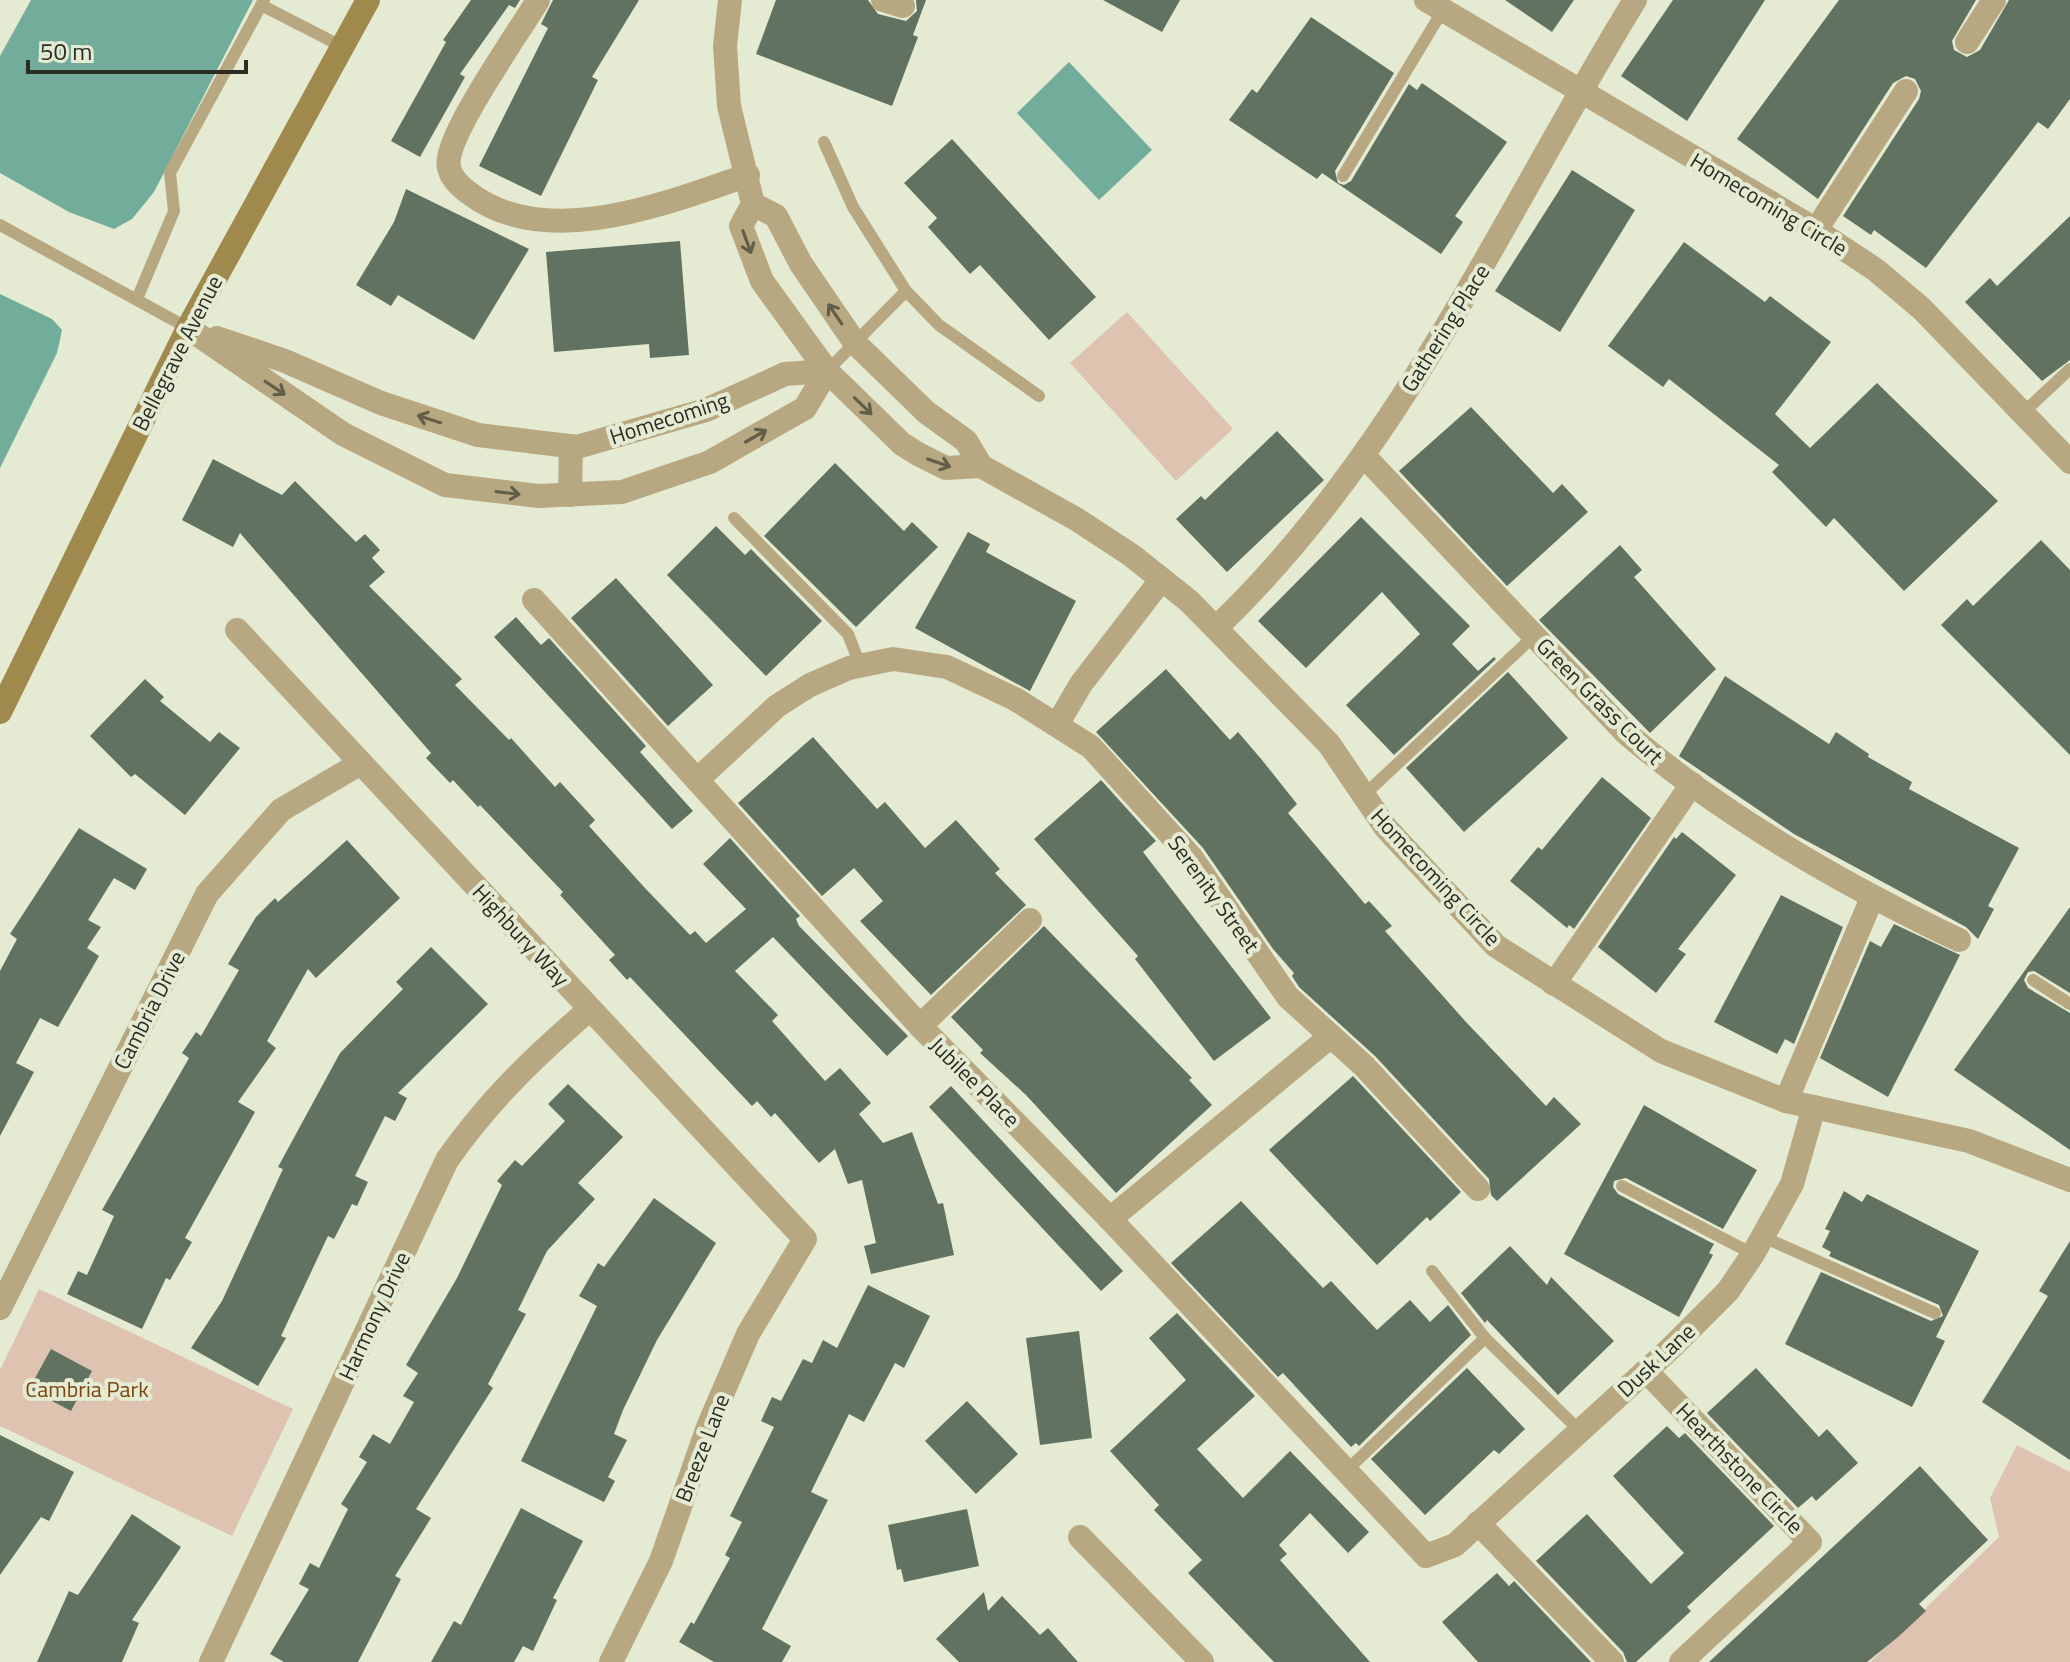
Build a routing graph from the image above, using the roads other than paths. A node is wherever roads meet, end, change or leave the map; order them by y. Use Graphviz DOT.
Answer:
graph roads {
  1 [pos="368,0"];
  2 [pos="538,0"];
  3 [pos="730,0"];
  4 [pos="1635,0"];
  5 [pos="1994,0"];
  6 [pos="263,3"];
  7 [pos="1435,4"];
  8 [pos="1967,42"];
  9 [pos="343,47"];
  10 [pos="1580,91"];
  11 [pos="1906,91"];
  12 [pos="824,142"];
  13 [pos="748,175"];
  14 [pos="1343,176"];
  15 [pos="753,204"];
  16 [pos="0,225"];
  17 [pos="1816,230"];
  18 [pos="906,291"];
  19 [pos="137,299"];
  20 [pos="188,328"];
  21 [pos="855,343"];
  22 [pos="2070,369"];
  23 [pos="827,371"];
  24 [pos="1039,396"];
  25 [pos="2023,413"];
  26 [pos="571,446"];
  27 [pos="1365,457"];
  28 [pos="2070,462"];
  29 [pos="981,466"];
  30 [pos="570,495"];
  31 [pos="734,518"];
  32 [pos="1161,580"];
  33 [pos="534,600"];
  34 [pos="1216,628"];
  35 [pos="237,630"];
  36 [pos="1534,636"];
  37 [pos="860,665"];
  38 [pos="0,712"];
  39 [pos="1057,725"];
  40 [pos="361,763"];
  41 [pos="697,780"];
  42 [pos="1692,784"];
  43 [pos="1363,796"];
  44 [pos="1872,898"];
  45 [pos="1030,920"];
  46 [pos="1959,940"];
  47 [pos="2033,980"];
  48 [pos="1554,984"];
  49 [pos="2070,1004"];
  50 [pos="590,1009"];
  51 [pos="920,1026"];
  52 [pos="1331,1036"];
  53 [pos="1786,1101"];
  54 [pos="1814,1107"];
  55 [pos="2070,1180"];
  56 [pos="1622,1186"];
  57 [pos="1478,1189"];
  58 [pos="1110,1219"];
  59 [pos="805,1239"];
  60 [pos="1758,1246"];
  61 [pos="1432,1271"];
  62 [pos="0,1308"];
  63 [pos="1935,1313"];
  64 [pos="1485,1338"];
  65 [pos="1646,1371"];
  66 [pos="1580,1431"];
  67 [pos="1346,1471"];
  68 [pos="1478,1523"];
  69 [pos="1080,1537"];
  70 [pos="1426,1556"];
  71 [pos="1199,1661"];
  72 [pos="211,1662"];
  73 [pos="611,1662"];
  74 [pos="1612,1662"];
  75 [pos="1681,1662"];
  1 -- 9 [label="main road, Bellegrave Avenue"];
  2 -- 13 [label="street"];
  3 -- 13 [label="street, Homecoming Circle"];
  4 -- 10 [label="street, Gathering Place"];
  5 -- 8 [label="street"];
  6 -- 9 [label="lane"];
  6 -- 19 [label="lane"];
  7 -- 10 [label="street, Homecoming Circle"];
  7 -- 14 [label="lane"];
  9 -- 20 [label="main road, Bellegrave Avenue"];
  10 -- 17 [label="street, Homecoming Circle"];
  10 -- 27 [label="street, Gathering Place"];
  11 -- 17 [label="street"];
  12 -- 18 [label="lane"];
  13 -- 15 [label="street, Homecoming Circle"];
  21 -- 15 [label="street, Homecoming Circle, one-way"];
  15 -- 23 [label="street, Homecoming Circle, one-way"];
  16 -- 19 [label="lane"];
  17 -- 25 [label="street, Homecoming Circle"];
  18 -- 21 [label="lane"];
  18 -- 24 [label="lane"];
  19 -- 20 [label="lane"];
  26 -- 20 [label="street, Homecoming, one-way"];
  20 -- 30 [label="street, one-way"];
  20 -- 38 [label="main road, Bellegrave Avenue"];
  21 -- 23 [label="lane"];
  21 -- 29 [label="street, Homecoming Circle"];
  22 -- 25 [label="lane"];
  23 -- 26 [label="street, Homecoming"];
  23 -- 29 [label="street, Homecoming Circle, one-way"];
  30 -- 23 [label="street, one-way"];
  25 -- 28 [label="street, Homecoming Circle"];
  26 -- 30 [label="street"];
  27 -- 34 [label="street, Gathering Place"];
  27 -- 36 [label="street, Green Grass Court"];
  29 -- 32 [label="street, Homecoming Circle"];
  31 -- 37 [label="lane"];
  32 -- 34 [label="street, Homecoming Circle"];
  32 -- 39 [label="street"];
  33 -- 41 [label="street, Jubilee Place"];
  34 -- 43 [label="street, Homecoming Circle"];
  35 -- 40 [label="street, Highbury Way"];
  36 -- 42 [label="street, Green Grass Court"];
  36 -- 43 [label="lane"];
  37 -- 39 [label="street, Serenity Street"];
  37 -- 41 [label="street, Serenity Street"];
  39 -- 52 [label="street, Serenity Street"];
  40 -- 50 [label="street, Highbury Way"];
  40 -- 62 [label="street, Cambria Drive"];
  41 -- 51 [label="street, Jubilee Place"];
  42 -- 44 [label="street, Green Grass Court"];
  42 -- 48 [label="street"];
  43 -- 48 [label="street, Homecoming Circle"];
  44 -- 46 [label="street, Green Grass Court"];
  44 -- 53 [label="street"];
  45 -- 51 [label="street"];
  47 -- 49 [label="lane"];
  48 -- 53 [label="street, Homecoming Circle"];
  50 -- 59 [label="street, Highbury Way"];
  50 -- 72 [label="street, Harmony Drive"];
  51 -- 58 [label="street, Jubilee Place"];
  52 -- 57 [label="street, Serenity Street"];
  52 -- 58 [label="street"];
  53 -- 54 [label="street, Homecoming Circle"];
  54 -- 55 [label="street, Homecoming Circle"];
  54 -- 60 [label="street, Dusk Lane"];
  56 -- 60 [label="lane"];
  58 -- 67 [label="street, Jubilee Place"];
  59 -- 73 [label="street, Breeze Lane"];
  60 -- 63 [label="lane"];
  60 -- 65 [label="street, Dusk Lane"];
  61 -- 64 [label="lane"];
  64 -- 66 [label="lane"];
  64 -- 67 [label="lane"];
  65 -- 66 [label="street, Dusk Lane"];
  65 -- 75 [label="street, Hearthstone Circle"];
  66 -- 68 [label="street, Dusk Lane"];
  67 -- 70 [label="street, Jubilee Place"];
  68 -- 70 [label="street, Dusk Lane"];
  68 -- 74 [label="street"];
  69 -- 71 [label="street"];
}
